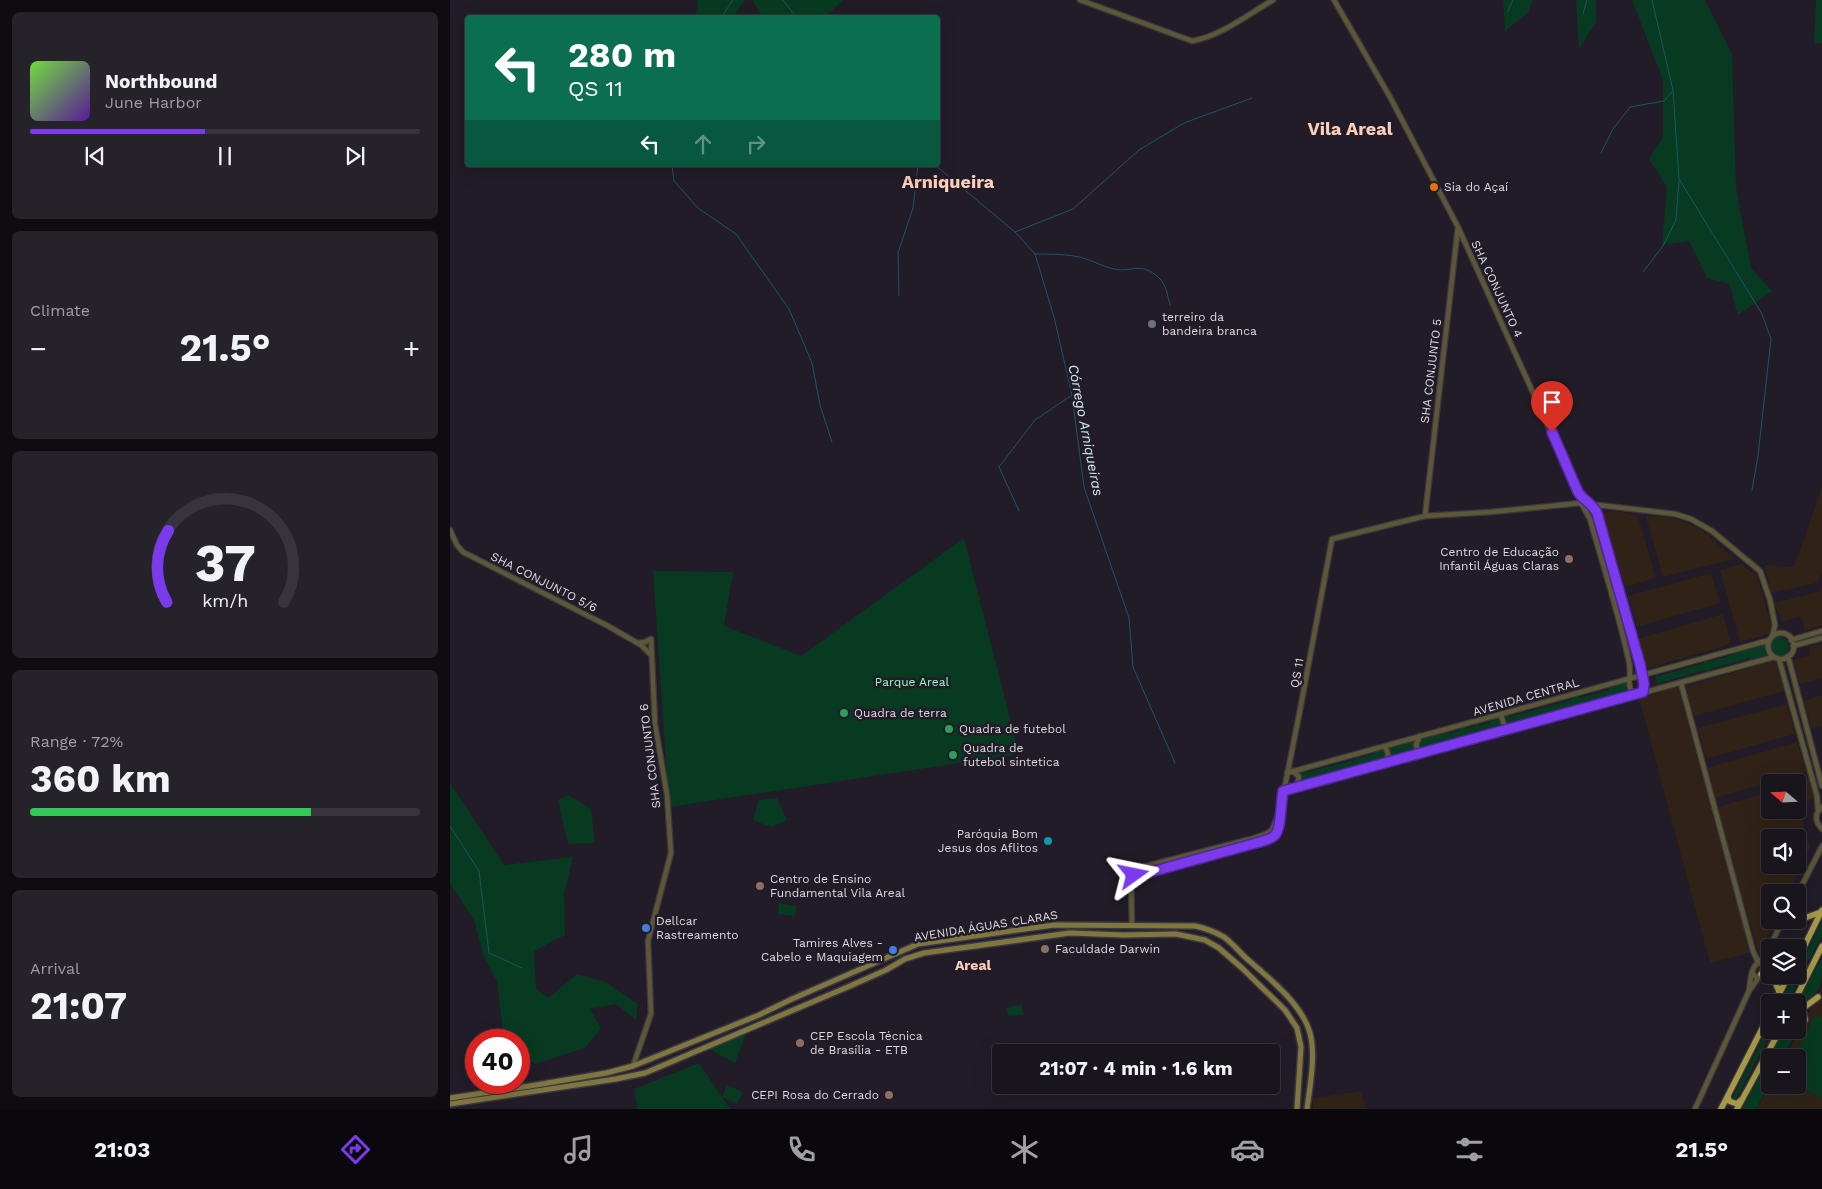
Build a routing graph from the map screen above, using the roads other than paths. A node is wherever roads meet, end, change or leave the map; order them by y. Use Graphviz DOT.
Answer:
graph roads {
  1 [pos="1080,0"];
  2 [pos="1273,0"];
  3 [pos="1334,0"];
  4 [pos="1458,228"];
  5 [pos="1455,242"];
  6 [pos="1465,242"];
  7 [pos="1578,492"];
  8 [pos="1582,503"];
  9 [pos="1590,504"];
  10 [pos="1604,505"];
  11 [pos="1586,510"];
  12 [pos="1597,513"];
  13 [pos="1425,516"];
  14 [pos="450,530"];
  15 [pos="1606,544"];
  16 [pos="1597,546"];
  17 [pos="1609,555"];
  18 [pos="1600,557"];
  19 [pos="1776,624"];
  20 [pos="1822,631"];
  21 [pos="1783,634"];
  22 [pos="1822,638"];
  23 [pos="1771,639"];
  24 [pos="1791,640"];
  25 [pos="638,643"];
  26 [pos="1793,646"];
  27 [pos="652,656"];
  28 [pos="1788,656"];
  29 [pos="1777,658"];
  30 [pos="1640,664"];
  31 [pos="1630,667"];
  32 [pos="1642,675"];
  33 [pos="1792,676"];
  34 [pos="1631,678"];
  35 [pos="1784,678"];
  36 [pos="1681,683"];
  37 [pos="1643,692"];
  38 [pos="1633,695"];
  39 [pos="1501,715"];
  40 [pos="1501,732"];
  41 [pos="1420,736"];
  42 [pos="1385,746"];
  43 [pos="1422,753"];
  44 [pos="1388,763"];
  45 [pos="1293,771"];
  46 [pos="1288,773"];
  47 [pos="1822,786"];
  48 [pos="1296,788"];
  49 [pos="1283,791"];
  50 [pos="1820,796"];
  51 [pos="1820,809"];
  52 [pos="1280,811"];
  53 [pos="1822,829"];
  54 [pos="1822,846"];
  55 [pos="1131,870"];
  56 [pos="1130,878"];
  57 [pos="1803,884"];
  58 [pos="1822,911"];
  59 [pos="1806,917"];
  60 [pos="1088,924"];
  61 [pos="1097,924"];
  62 [pos="1132,925"];
  63 [pos="1085,934"];
  64 [pos="980,935"];
  65 [pos="1096,935"];
  66 [pos="966,937"];
  67 [pos="1806,942"];
  68 [pos="979,946"];
  69 [pos="1822,946"];
  70 [pos="968,947"];
  71 [pos="1754,952"];
  72 [pos="1822,954"];
  73 [pos="1815,960"];
  74 [pos="1761,962"];
  75 [pos="1761,966"];
  76 [pos="1752,971"];
  77 [pos="1761,972"];
  78 [pos="1760,976"];
  79 [pos="1785,984"];
  80 [pos="1749,991"];
  81 [pos="810,992"];
  82 [pos="1284,993"];
  83 [pos="1780,994"];
  84 [pos="1798,994"];
  85 [pos="1818,996"];
  86 [pos="792,999"];
  87 [pos="1275,1001"];
  88 [pos="813,1002"];
  89 [pos="1806,1005"];
  90 [pos="796,1009"];
  91 [pos="1307,1025"];
  92 [pos="1297,1028"];
  93 [pos="1761,1031"];
  94 [pos="1775,1039"];
  95 [pos="671,1052"];
  96 [pos="674,1062"];
  97 [pos="636,1065"];
  98 [pos="615,1070"];
  99 [pos="616,1079"];
  100 [pos="1728,1096"];
  101 [pos="450,1098"];
  102 [pos="1742,1099"];
  103 [pos="450,1104"];
  104 [pos="1296,1109"];
  105 [pos="1307,1109"];
  106 [pos="1695,1109"];
  107 [pos="1721,1109"];
  108 [pos="1737,1109"];
  1 -- 2 [label="street"];
  3 -- 4 [label="street, SHA CONJUNTO 4"];
  4 -- 5 [label="street, SHA CONJUNTO 5"];
  4 -- 6 [label="street, SHA CONJUNTO 4"];
  5 -- 6 [label="street"];
  5 -- 13 [label="street, SHA CONJUNTO 5"];
  6 -- 7 [label="street, SHA CONJUNTO 4"];
  7 -- 8 [label="street, SHA CONJUNTO 4"];
  7 -- 9 [label="street, SHA CONJUNTO 4"];
  8 -- 9 [label="street"];
  8 -- 11 [label="street, SHA CONJUNTO 4"];
  8 -- 13 [label="street"];
  9 -- 10 [label="street"];
  9 -- 11 [label="street"];
  9 -- 12 [label="street, SHA CONJUNTO 4"];
  10 -- 12 [label="street"];
  10 -- 19 [label="street"];
  11 -- 16 [label="street, SHA CONJUNTO 4"];
  12 -- 15 [label="street"];
  13 -- 46 [label="street, QS 11"];
  14 -- 25 [label="street, SHA CONJUNTO 5/6"];
  15 -- 16 [label="street"];
  15 -- 17 [label="street"];
  16 -- 18 [label="street, SHA CONJUNTO 4"];
  17 -- 18 [label="street"];
  17 -- 30 [label="street"];
  18 -- 31 [label="street, SHA CONJUNTO 4"];
  19 -- 21 [label="street"];
  19 -- 23 [label="street"];
  20 -- 24 [label="street"];
  21 -- 23 [label="street"];
  21 -- 24 [label="street"];
  22 -- 26 [label="street"];
  23 -- 29 [label="street"];
  23 -- 32 [label="street, AVENIDA CENTRAL"];
  24 -- 26 [label="street"];
  25 -- 27 [label="street, SHA CONJUNTO 5/6"];
  25 -- 27 [label="street, SHA CONJUNTO 6"];
  26 -- 28 [label="street"];
  27 -- 97 [label="street, SHA CONJUNTO 6"];
  28 -- 29 [label="street"];
  28 -- 33 [label="street"];
  29 -- 35 [label="street"];
  29 -- 36 [label="street"];
  30 -- 31 [label="street"];
  30 -- 32 [label="street"];
  31 -- 34 [label="street, SHA CONJUNTO 4"];
  32 -- 34 [label="street, AVENIDA CENTRAL"];
  32 -- 37 [label="street"];
  33 -- 35 [label="street"];
  33 -- 47 [label="street"];
  34 -- 38 [label="street, SHA CONJUNTO 4"];
  34 -- 39 [label="street, AVENIDA CENTRAL"];
  35 -- 50 [label="street"];
  36 -- 37 [label="street"];
  36 -- 71 [label="street"];
  37 -- 38 [label="street"];
  38 -- 40 [label="street"];
  39 -- 40 [label="street"];
  39 -- 41 [label="street, AVENIDA CENTRAL"];
  40 -- 43 [label="street"];
  41 -- 42 [label="street, AVENIDA CENTRAL"];
  41 -- 43 [label="street"];
  42 -- 44 [label="street"];
  42 -- 45 [label="street, AVENIDA CENTRAL"];
  43 -- 44 [label="street"];
  44 -- 48 [label="street"];
  45 -- 46 [label="street, AVENIDA CENTRAL"];
  45 -- 48 [label="street"];
  46 -- 49 [label="street, QS 11"];
  48 -- 49 [label="street"];
  49 -- 52 [label="street, QS 11"];
  50 -- 51 [label="street"];
  51 -- 53 [label="street"];
  52 -- 55 [label="street, QS 11"];
  52 -- 56 [label="street, QS 11"];
  54 -- 57 [label="street"];
  55 -- 56 [label="street"];
  55 -- 56 [label="street"];
  56 -- 62 [label="street"];
  58 -- 59 [label="highway"];
  58 -- 67 [label="highway"];
  60 -- 61 [label="main road, AVENIDA ÁGUAS CLARAS"];
  60 -- 63 [label="main road"];
  60 -- 64 [label="main road, AVENIDA ÁGUAS CLARAS"];
  61 -- 62 [label="main road, AVENIDA ÁGUAS CLARAS"];
  61 -- 65 [label="main road"];
  62 -- 82 [label="main road, AVENIDA ÁGUAS CLARAS"];
  63 -- 65 [label="main road, AVENIDA ÁGUAS CLARAS"];
  63 -- 68 [label="main road, AVENIDA ÁGUAS CLARAS"];
  64 -- 66 [label="main road, AVENIDA ÁGUAS CLARAS"];
  64 -- 68 [label="main road"];
  65 -- 87 [label="main road, AVENIDA ÁGUAS CLARAS"];
  66 -- 70 [label="main road"];
  66 -- 81 [label="main road, AVENIDA ÁGUAS CLARAS"];
  68 -- 70 [label="main road, AVENIDA ÁGUAS CLARAS"];
  69 -- 73 [label="highway"];
  70 -- 88 [label="main road, AVENIDA ÁGUAS CLARAS"];
  71 -- 74 [label="street"];
  71 -- 76 [label="street"];
  72 -- 73 [label="street"];
  73 -- 84 [label="highway"];
  75 -- 76 [label="street"];
  76 -- 78 [label="street"];
  76 -- 80 [label="street"];
  77 -- 78 [label="street"];
  78 -- 80 [label="street"];
  78 -- 83 [label="highway"];
  79 -- 83 [label="highway"];
  80 -- 106 [label="street"];
  81 -- 86 [label="main road, AVENIDA ÁGUAS CLARAS"];
  81 -- 88 [label="main road"];
  82 -- 87 [label="main road"];
  82 -- 91 [label="main road, AVENIDA ÁGUAS CLARAS"];
  85 -- 89 [label="highway"];
  86 -- 90 [label="main road"];
  86 -- 95 [label="main road, AVENIDA ÁGUAS CLARAS"];
  87 -- 92 [label="main road, AVENIDA ÁGUAS CLARAS"];
  88 -- 90 [label="main road, AVENIDA ÁGUAS CLARAS"];
  90 -- 96 [label="main road, AVENIDA ÁGUAS CLARAS"];
  91 -- 92 [label="main road"];
  91 -- 105 [label="main road, AVENIDA ÁGUAS CLARAS"];
  92 -- 104 [label="main road, AVENIDA ÁGUAS CLARAS"];
  93 -- 100 [label="highway"];
  94 -- 102 [label="highway"];
  95 -- 96 [label="main road"];
  95 -- 97 [label="main road, AVENIDA ÁGUAS CLARAS"];
  96 -- 99 [label="main road, AVENIDA ÁGUAS CLARAS"];
  97 -- 98 [label="main road, AVENIDA ÁGUAS CLARAS"];
  98 -- 99 [label="main road"];
  98 -- 101 [label="main road, AVENIDA ÁGUAS CLARAS"];
  99 -- 103 [label="main road, AVENIDA ÁGUAS CLARAS"];
  100 -- 102 [label="highway"];
  100 -- 107 [label="highway"];
  102 -- 108 [label="highway"];
}
